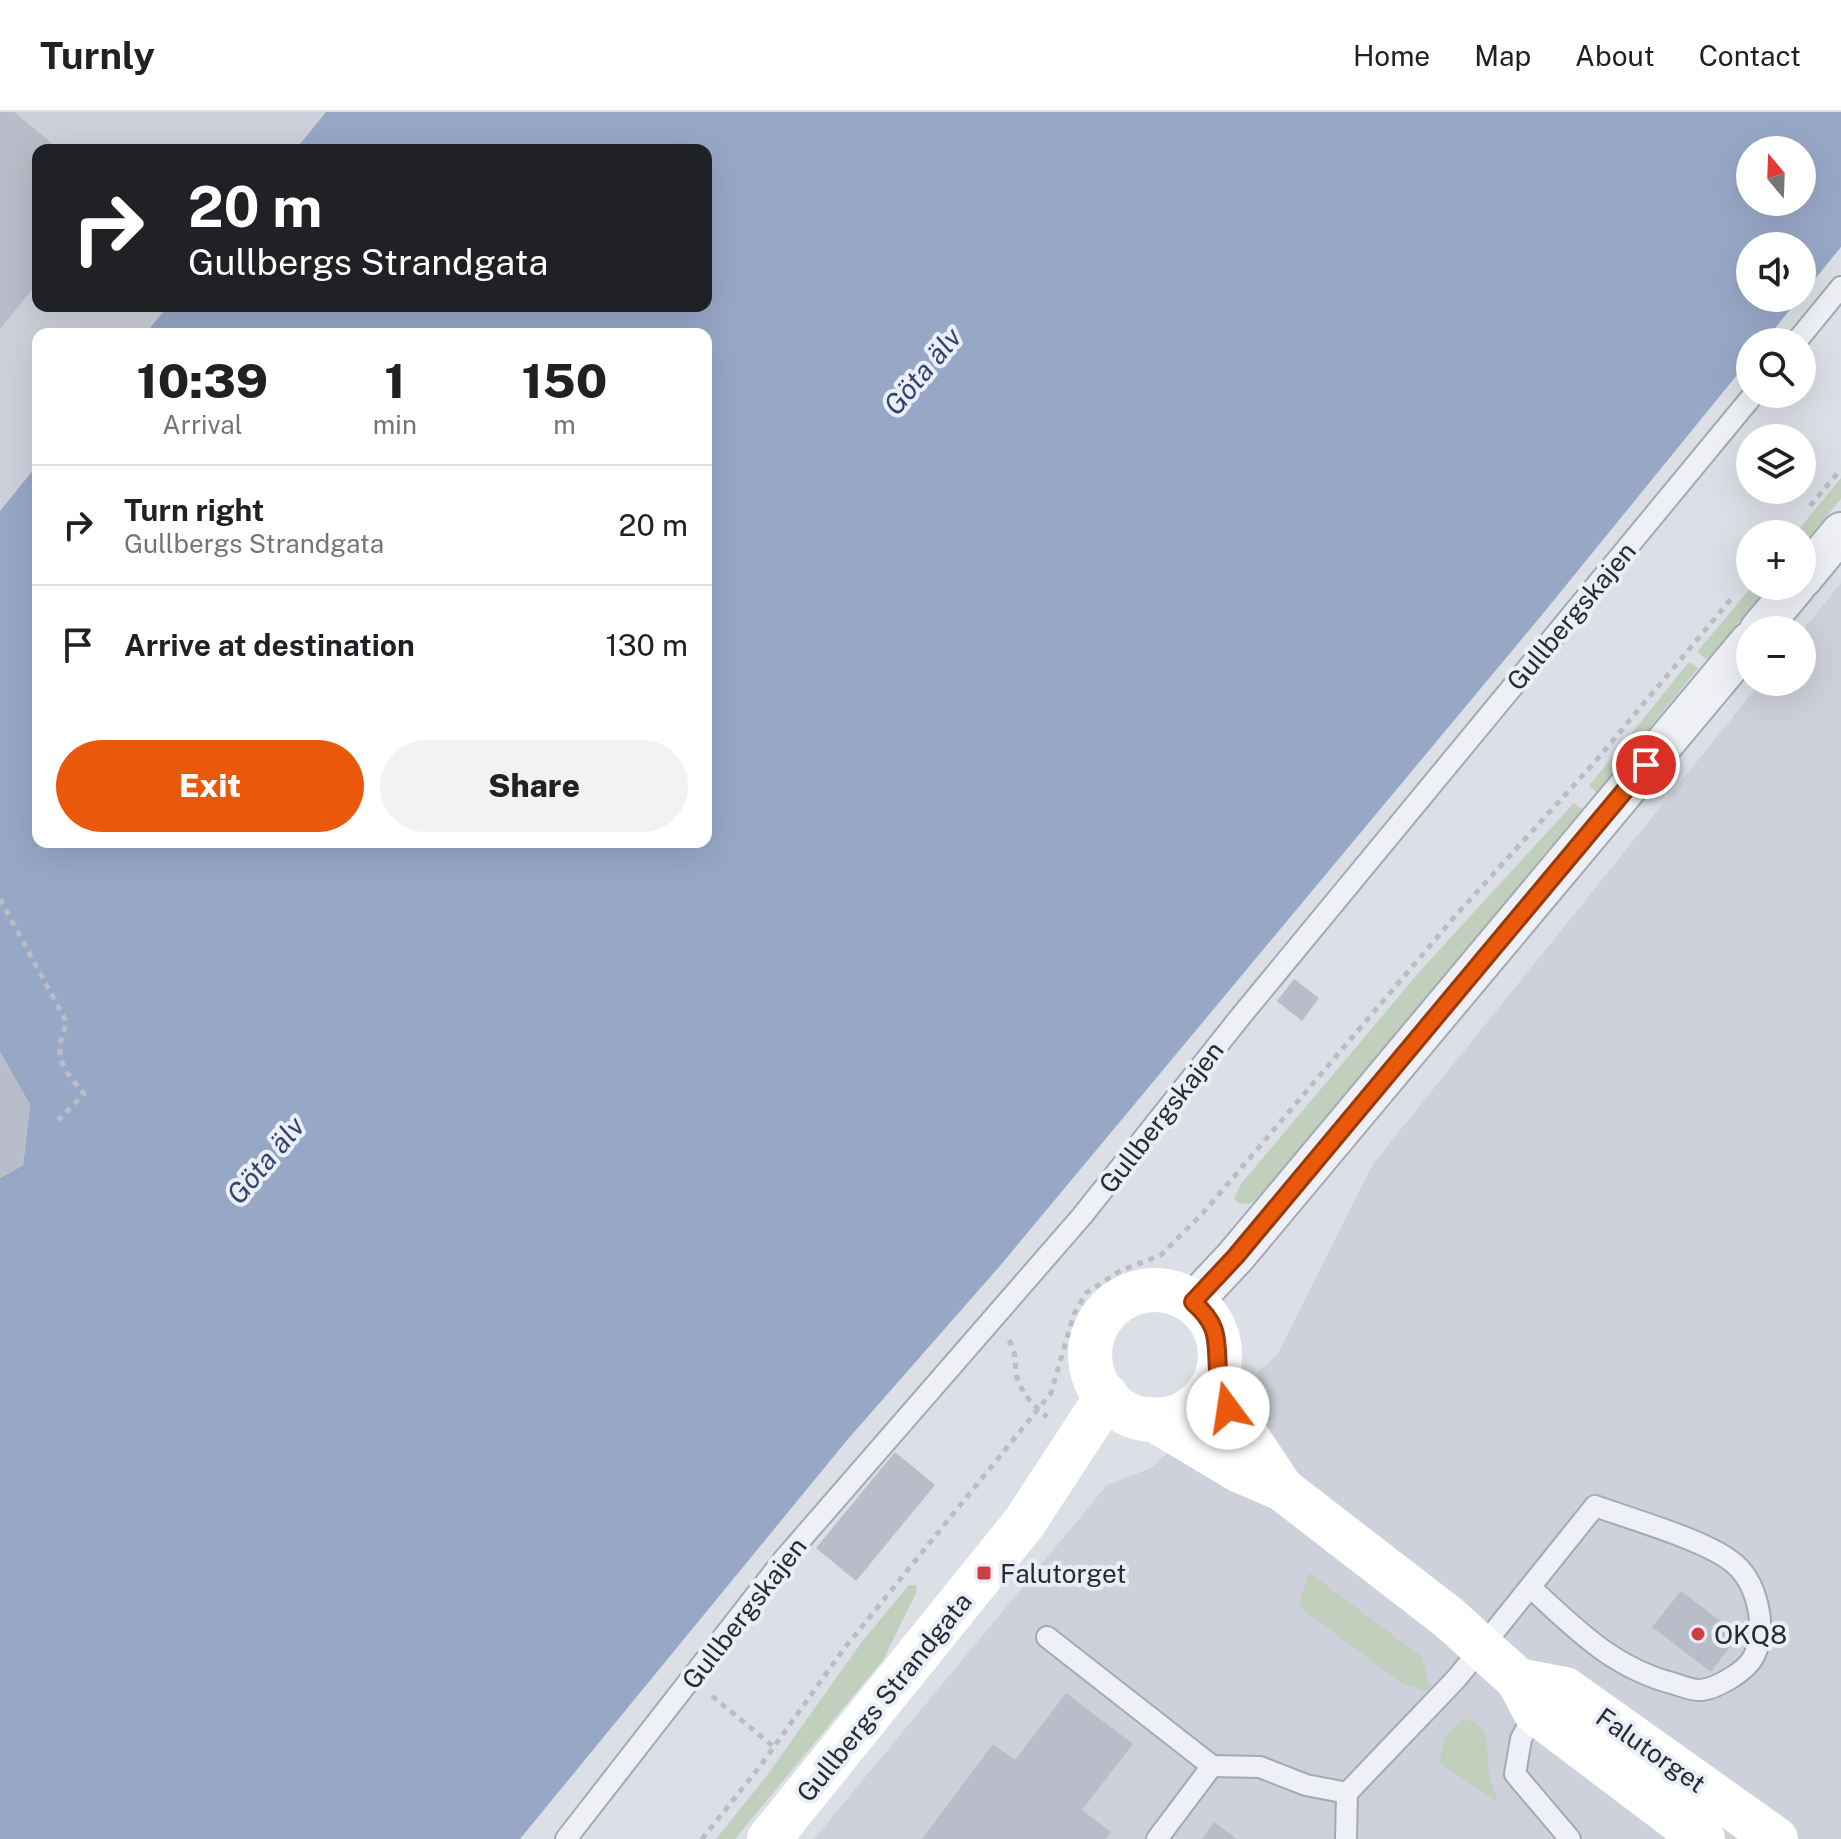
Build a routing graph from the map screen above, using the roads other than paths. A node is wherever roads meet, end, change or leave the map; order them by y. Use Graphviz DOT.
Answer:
graph roads {
  1 [pos="1841,287"];
  2 [pos="1807,328"];
  3 [pos="1742,408"];
  4 [pos="1841,532"];
  5 [pos="1816,562"];
  6 [pos="1784,600"];
  7 [pos="1771,616"];
  8 [pos="1736,658"];
  9 [pos="1193,1302"];
  10 [pos="1218,1370"];
  11 [pos="1107,1396"];
  12 [pos="1153,1419"];
  13 [pos="1282,1489"];
  14 [pos="1530,1587"];
  15 [pos="1047,1637"];
  16 [pos="1481,1647"];
  17 [pos="1527,1696"];
  18 [pos="1212,1766"];
  19 [pos="1347,1793"];
  20 [pos="566,1839"];
  21 [pos="769,1839"];
  22 [pos="1157,1839"];
  23 [pos="1346,1839"];
  24 [pos="1570,1839"];
  25 [pos="1703,1839"];
  26 [pos="1776,1839"];
  1 -- 2 [label="lane"];
  3 -- 20 [label="lane, Gullbergskajen"];
  4 -- 5 [label="street"];
  6 -- 7 [label="street"];
  8 -- 9 [label="street"];
  9 -- 10 [label="street"];
  9 -- 11 [label="street"];
  10 -- 12 [label="street"];
  10 -- 13 [label="street, Falutorget"];
  11 -- 12 [label="street"];
  11 -- 21 [label="street, Gullbergs Strandgata"];
  12 -- 13 [label="street, Falutorget"];
  13 -- 16 [label="street, Falutorget"];
  14 -- 14 [label="lane"];
  14 -- 16 [label="lane"];
  15 -- 18 [label="lane"];
  16 -- 17 [label="street, Falutorget"];
  16 -- 19 [label="lane"];
  17 -- 24 [label="lane"];
  17 -- 25 [label="street, Falutorget"];
  17 -- 26 [label="street, Falutorget"];
  18 -- 19 [label="lane"];
  18 -- 22 [label="lane"];
  19 -- 23 [label="lane"];
}
